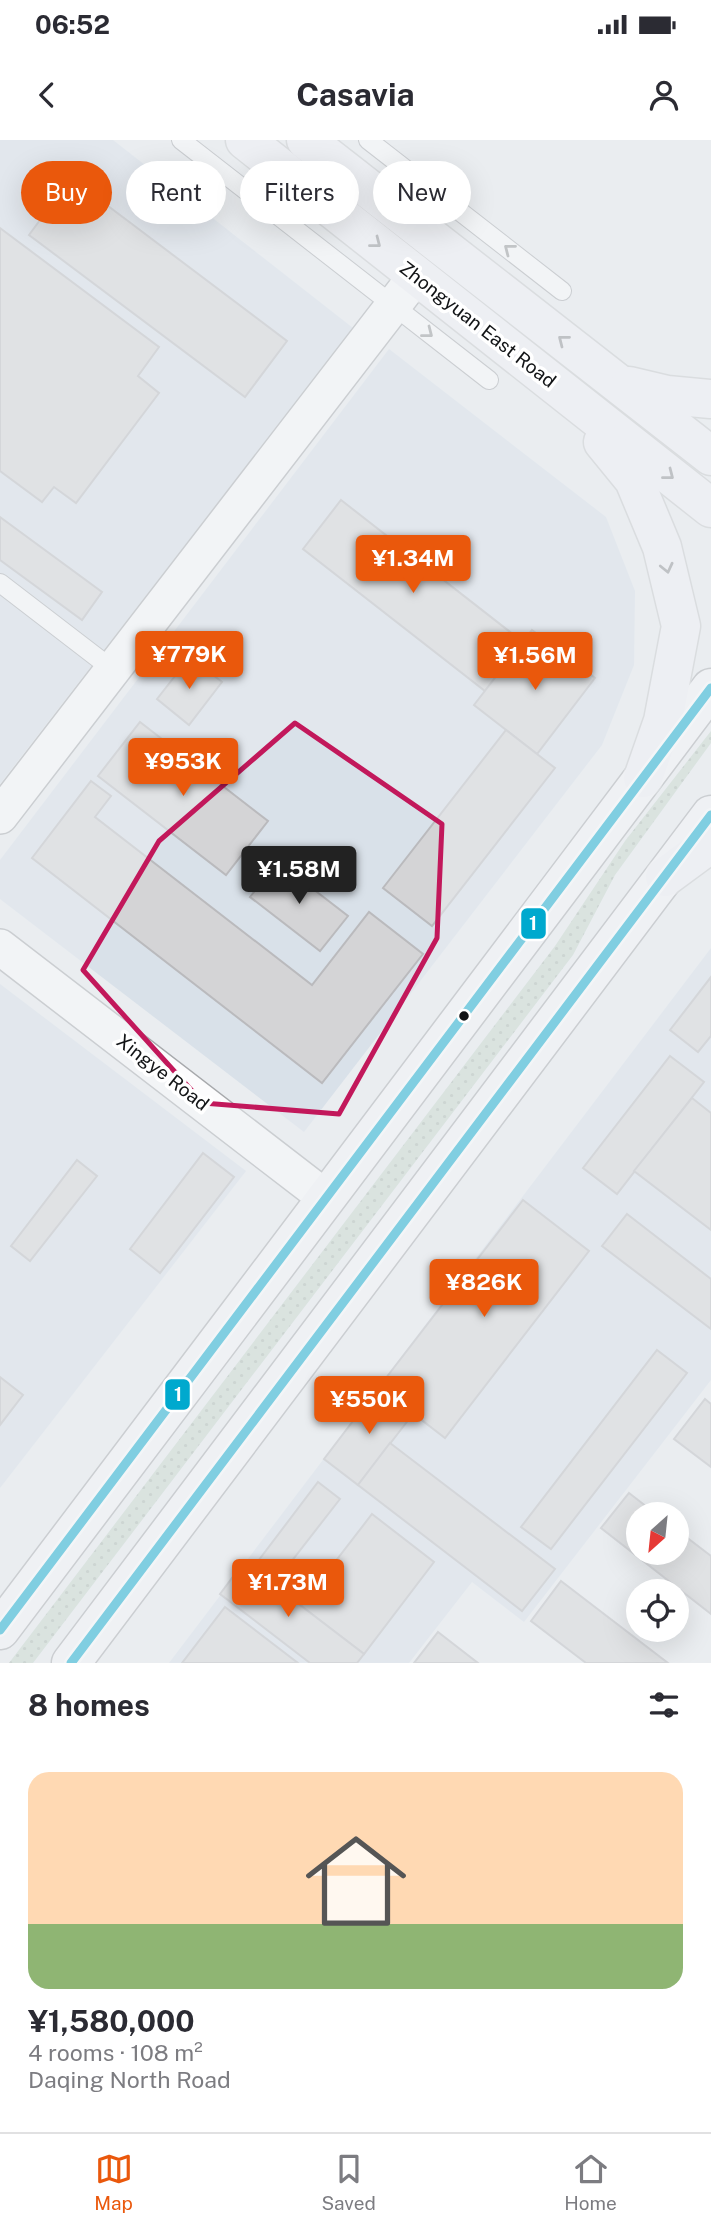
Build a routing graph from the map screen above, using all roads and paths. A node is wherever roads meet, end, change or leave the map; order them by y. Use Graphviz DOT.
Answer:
graph roads {
  1 [pos="181,140"];
  2 [pos="245,140"];
  3 [pos="306,140"];
  4 [pos="368,140"];
  5 [pos="416,276"];
  6 [pos="562,291"];
  7 [pos="393,306"];
  8 [pos="489,380"];
  9 [pos="617,382"];
  10 [pos="557,387"];
  11 [pos="711,399"];
  12 [pos="711,456"];
  13 [pos="711,508"];
  14 [pos="0,583"];
  15 [pos="112,669"];
  16 [pos="711,688"];
  17 [pos="643,779"];
  18 [pos="711,815"];
  19 [pos="0,816"];
  20 [pos="711,843"];
  21 [pos="665,877"];
  22 [pos="0,947"];
  23 [pos="326,1198"];
  24 [pos="0,1630"];
  25 [pos="72,1663"];
  1 -- 7 [label="lane"];
  2 -- 5 [label="main road, Zhongyuan East Road, one-way"];
  9 -- 3 [label="main road, Zhongyuan East Road, one-way"];
  6 -- 4 [label="lane, one-way"];
  5 -- 7 [label="street"];
  5 -- 10 [label="main road, Zhongyuan East Road"];
  7 -- 8 [label="lane, one-way"];
  7 -- 15 [label="street"];
  9 -- 11 [label="main road"];
  9 -- 12 [label="main road, Zhongyuan East Road"];
  10 -- 13 [label="main road, Zhongyuan East Road, one-way"];
  10 -- 17 [label="main road, one-way"];
  14 -- 15 [label="lane"];
  15 -- 19 [label="street"];
  16 -- 17 [label="main road"];
  17 -- 23 [label="main road"];
  18 -- 21 [label="main road"];
  20 -- 21 [label="main road"];
  21 -- 25 [label="main road"];
  22 -- 23 [label="street, Xingye Road"];
  23 -- 24 [label="main road"];
}
